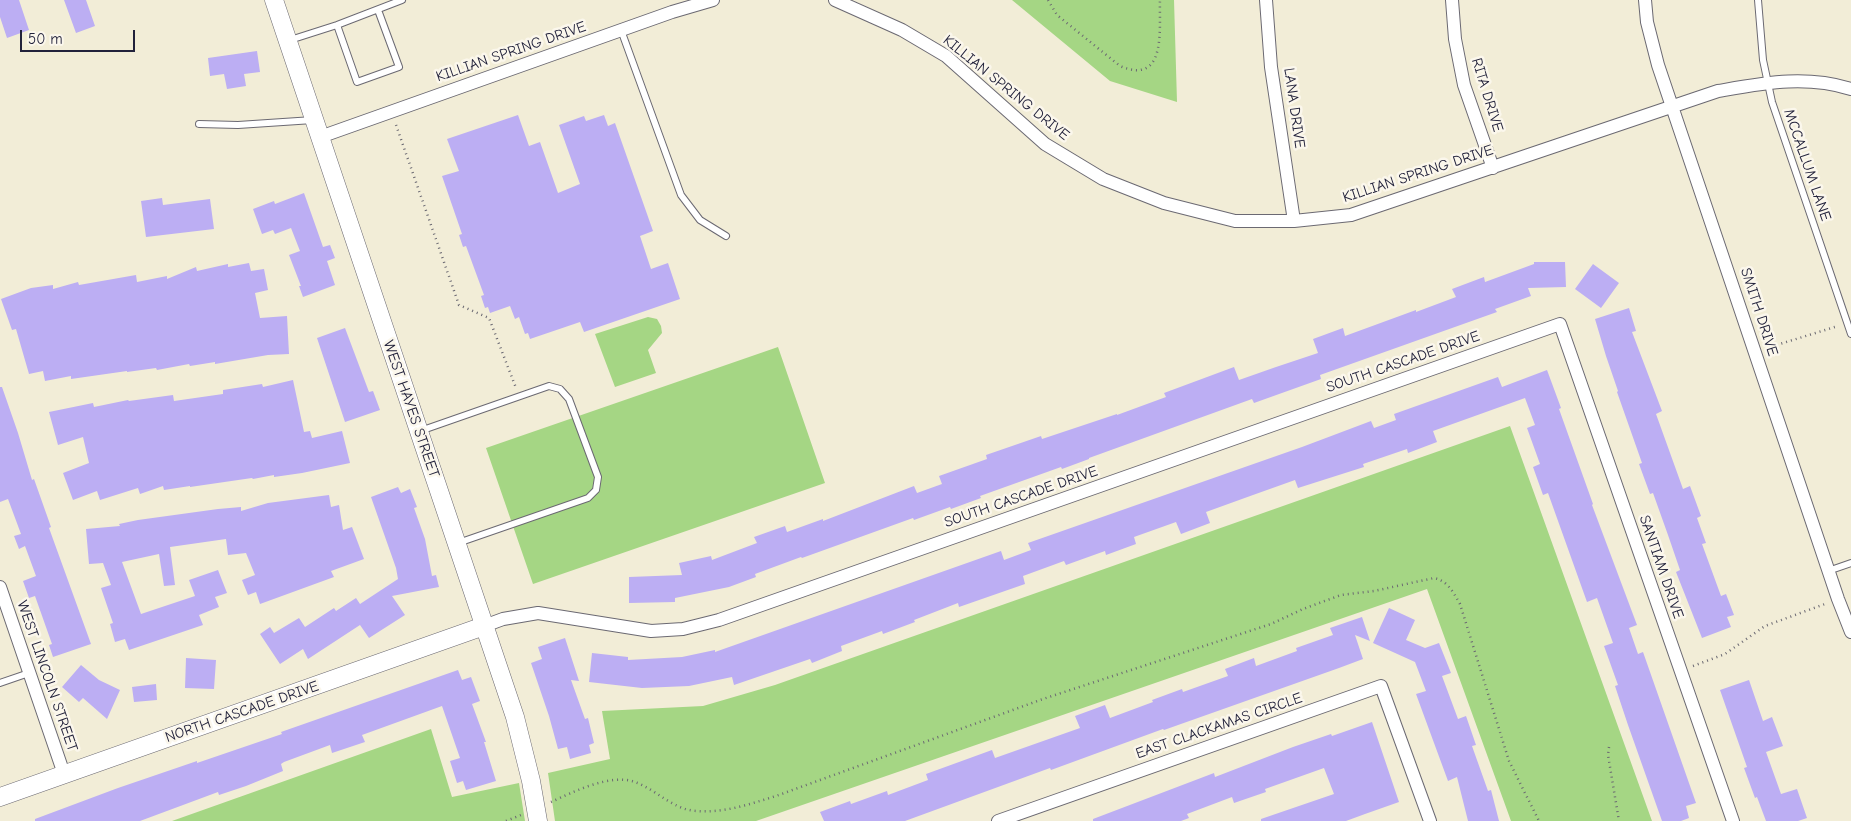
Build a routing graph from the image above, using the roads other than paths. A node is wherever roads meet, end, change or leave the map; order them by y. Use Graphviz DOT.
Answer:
graph roads {
  1 [pos="275,0"];
  2 [pos="402,0"];
  3 [pos="713,0"];
  4 [pos="835,0"];
  5 [pos="1266,0"];
  6 [pos="1452,0"];
  7 [pos="1645,0"];
  8 [pos="1758,0"];
  9 [pos="858,4"];
  10 [pos="378,10"];
  11 [pos="337,25"];
  12 [pos="620,30"];
  13 [pos="287,41"];
  14 [pos="1768,82"];
  15 [pos="1851,89"];
  16 [pos="1673,106"];
  17 [pos="199,124"];
  18 [pos="317,128"];
  19 [pos="1493,168"];
  20 [pos="1294,221"];
  21 [pos="726,236"];
  22 [pos="1560,324"];
  23 [pos="1851,334"];
  24 [pos="419,431"];
  25 [pos="456,544"];
  26 [pos="1851,564"];
  27 [pos="1828,571"];
  28 [pos="0,587"];
  29 [pos="484,626"];
  30 [pos="1851,632"];
  31 [pos="29,673"];
  32 [pos="0,683"];
  33 [pos="64,774"];
  34 [pos="0,796"];
  35 [pos="537,815"];
  36 [pos="998,821"];
  37 [pos="1430,821"];
  38 [pos="1733,821"];
  1 -- 13 [label="street, WEST HAYES STREET"];
  2 -- 10 [label="lane"];
  3 -- 12 [label="street, KILLIAN SPRING DRIVE"];
  4 -- 9 [label="street, KILLIAN SPRING DRIVE"];
  5 -- 20 [label="street, LANA DRIVE"];
  6 -- 19 [label="street, RITA DRIVE"];
  7 -- 16 [label="street, SMITH DRIVE"];
  8 -- 14 [label="lane, MCCALLUM LANE"];
  9 -- 20 [label="street, KILLIAN SPRING DRIVE"];
  10 -- 11 [label="lane"];
  10 -- 11 [label="lane"];
  11 -- 13 [label="lane"];
  12 -- 18 [label="street, KILLIAN SPRING DRIVE"];
  12 -- 21 [label="lane"];
  13 -- 18 [label="street, WEST HAYES STREET"];
  14 -- 15 [label="street, KILLIAN SPRING DRIVE"];
  14 -- 16 [label="street, KILLIAN SPRING DRIVE"];
  14 -- 23 [label="lane, MCCALLUM LANE"];
  16 -- 19 [label="street, KILLIAN SPRING DRIVE"];
  16 -- 27 [label="street, SMITH DRIVE"];
  17 -- 18 [label="lane"];
  18 -- 24 [label="street, WEST HAYES STREET"];
  19 -- 20 [label="street, KILLIAN SPRING DRIVE"];
  22 -- 29 [label="street, SOUTH CASCADE DRIVE"];
  22 -- 38 [label="street, SANTIAM DRIVE"];
  24 -- 25 [label="street, WEST HAYES STREET"];
  24 -- 25 [label="lane"];
  25 -- 29 [label="street, WEST HAYES STREET"];
  26 -- 27 [label="lane"];
  27 -- 30 [label="street, SMITH DRIVE"];
  28 -- 31 [label="street, WEST LINCOLN STREET"];
  29 -- 33 [label="street, NORTH CASCADE DRIVE"];
  29 -- 35 [label="street, WEST HAYES STREET"];
  31 -- 32 [label="lane"];
  31 -- 33 [label="street, WEST LINCOLN STREET"];
  33 -- 34 [label="street, NORTH CASCADE DRIVE"];
  36 -- 37 [label="street, EAST CLACKAMAS CIRCLE"];
}
